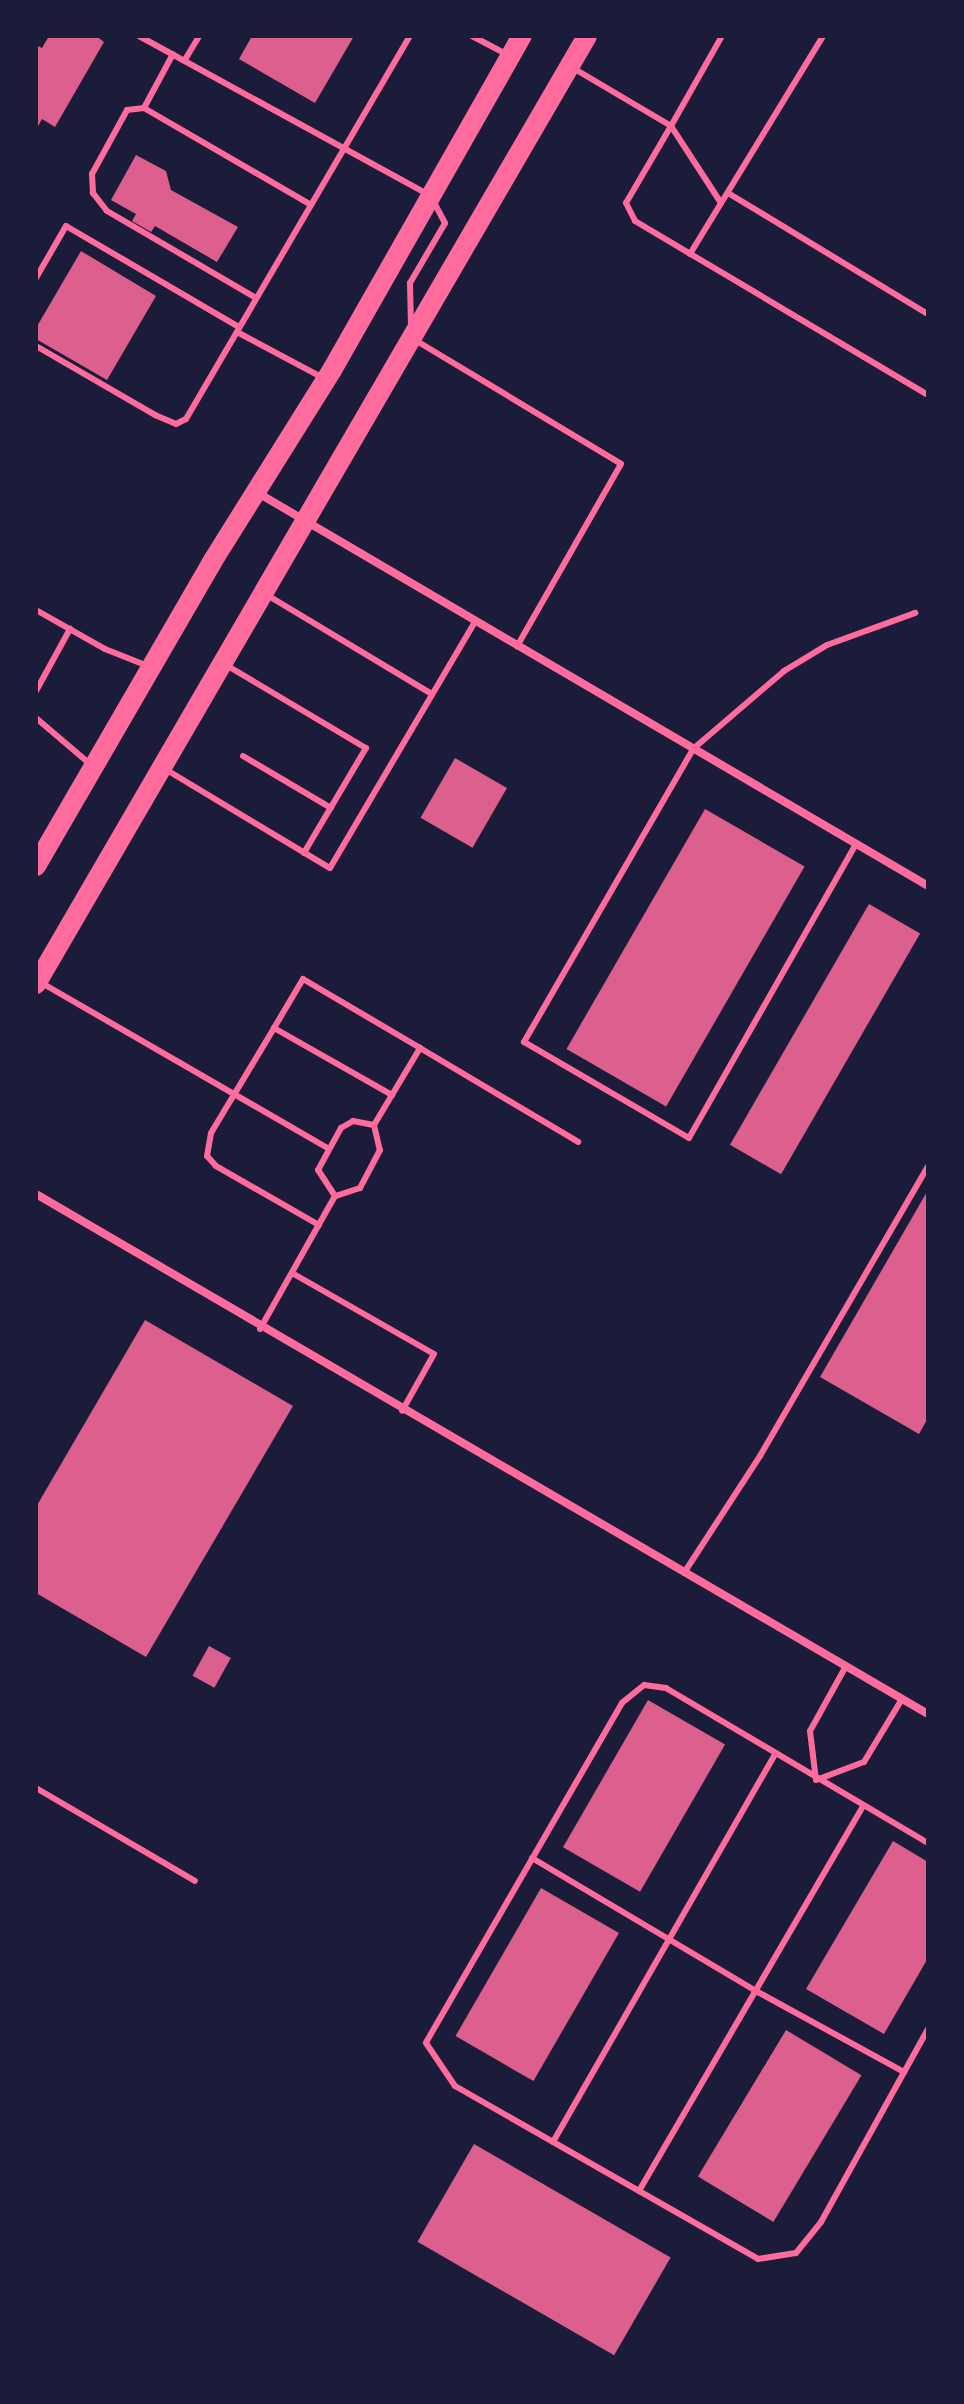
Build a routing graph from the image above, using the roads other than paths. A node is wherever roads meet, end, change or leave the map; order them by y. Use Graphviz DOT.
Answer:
graph roads {
  1 [pos="139,36"];
  2 [pos="199,36"];
  3 [pos="410,36"];
  4 [pos="472,36"];
  5 [pos="522,36"];
  6 [pos="587,36"];
  7 [pos="722,36"];
  8 [pos="823,36"];
  9 [pos="173,54"];
  10 [pos="510,56"];
  11 [pos="186,58"];
  12 [pos="570,66"];
  13 [pos="144,108"];
  14 [pos="671,126"];
  15 [pos="343,149"];
  16 [pos="728,193"];
  17 [pos="431,196"];
  18 [pos="721,203"];
  19 [pos="311,205"];
  20 [pos="690,254"];
  21 [pos="36,278"];
  22 [pos="256,298"];
  23 [pos="928,314"];
  24 [pos="238,330"];
  25 [pos="412,338"];
  26 [pos="36,346"];
  27 [pos="326,380"];
  28 [pos="928,395"];
  29 [pos="257,493"];
  30 [pos="305,520"];
  31 [pos="263,592"];
  32 [pos="36,610"];
  33 [pos="915,613"];
  34 [pos="475,622"];
  35 [pos="70,629"];
  36 [pos="517,646"];
  37 [pos="223,663"];
  38 [pos="151,667"];
  39 [pos="36,691"];
  40 [pos="432,694"];
  41 [pos="36,718"];
  42 [pos="693,749"];
  43 [pos="243,756"];
  44 [pos="93,767"];
  45 [pos="162,767"];
  46 [pos="331,808"];
  47 [pos="856,844"];
  48 [pos="304,853"];
  49 [pos="36,866"];
  50 [pos="928,886"];
  51 [pos="37,982"];
  52 [pos="274,1028"];
  53 [pos="420,1048"];
  54 [pos="234,1094"];
  55 [pos="392,1095"];
  56 [pos="374,1125"];
  57 [pos="578,1142"];
  58 [pos="328,1148"];
  59 [pos="928,1166"];
  60 [pos="36,1194"];
  61 [pos="335,1196"];
  62 [pos="319,1225"];
  63 [pos="292,1273"];
  64 [pos="260,1329"];
  65 [pos="402,1411"];
  66 [pos="684,1573"];
  67 [pos="846,1666"];
  68 [pos="902,1699"];
  69 [pos="928,1714"];
  70 [pos="775,1755"];
  71 [pos="816,1780"];
  72 [pos="36,1788"];
  73 [pos="863,1806"];
  74 [pos="928,1843"];
  75 [pos="532,1858"];
  76 [pos="195,1881"];
  77 [pos="669,1939"];
  78 [pos="756,1991"];
  79 [pos="928,2029"];
  80 [pos="904,2072"];
  81 [pos="553,2142"];
  82 [pos="639,2191"];
  1 -- 9 [label="lane"];
  2 -- 11 [label="lane"];
  3 -- 15 [label="lane"];
  4 -- 10 [label="lane"];
  5 -- 10 [label="main road"];
  6 -- 12 [label="main road"];
  7 -- 14 [label="lane"];
  8 -- 16 [label="lane"];
  9 -- 11 [label="lane"];
  9 -- 13 [label="lane"];
  10 -- 17 [label="main road"];
  11 -- 15 [label="lane"];
  12 -- 14 [label="lane"];
  12 -- 25 [label="main road"];
  13 -- 19 [label="lane"];
  13 -- 22 [label="lane"];
  14 -- 18 [label="lane"];
  14 -- 20 [label="lane"];
  15 -- 17 [label="lane"];
  15 -- 19 [label="lane"];
  16 -- 18 [label="lane"];
  16 -- 23 [label="lane"];
  17 -- 25 [label="lane"];
  17 -- 27 [label="main road"];
  18 -- 20 [label="lane"];
  19 -- 22 [label="lane"];
  20 -- 28 [label="lane"];
  21 -- 24 [label="lane"];
  22 -- 24 [label="lane"];
  24 -- 26 [label="lane"];
  24 -- 27 [label="lane"];
  25 -- 30 [label="main road"];
  25 -- 36 [label="lane"];
  27 -- 29 [label="main road"];
  29 -- 30 [label="street"];
  29 -- 38 [label="main road"];
  30 -- 31 [label="main road"];
  30 -- 34 [label="street"];
  31 -- 37 [label="main road"];
  31 -- 40 [label="lane"];
  32 -- 35 [label="lane"];
  33 -- 42 [label="lane"];
  34 -- 36 [label="street"];
  34 -- 40 [label="lane"];
  35 -- 38 [label="lane"];
  35 -- 39 [label="lane"];
  36 -- 42 [label="street"];
  37 -- 45 [label="main road"];
  37 -- 46 [label="lane"];
  38 -- 44 [label="main road"];
  40 -- 48 [label="lane"];
  41 -- 44 [label="lane"];
  42 -- 47 [label="street"];
  42 -- 47 [label="lane"];
  43 -- 46 [label="lane"];
  44 -- 49 [label="main road"];
  45 -- 48 [label="lane"];
  45 -- 51 [label="main road"];
  46 -- 48 [label="lane"];
  47 -- 50 [label="street"];
  51 -- 54 [label="lane"];
  52 -- 53 [label="lane"];
  52 -- 54 [label="lane"];
  52 -- 55 [label="lane"];
  53 -- 55 [label="lane"];
  53 -- 57 [label="lane"];
  54 -- 58 [label="lane"];
  54 -- 62 [label="lane"];
  55 -- 56 [label="lane"];
  56 -- 58 [label="lane"];
  56 -- 61 [label="lane"];
  58 -- 61 [label="lane"];
  59 -- 66 [label="lane"];
  60 -- 64 [label="street"];
  61 -- 62 [label="lane"];
  62 -- 63 [label="lane"];
  63 -- 64 [label="lane"];
  63 -- 65 [label="lane"];
  64 -- 65 [label="street"];
  65 -- 66 [label="street"];
  66 -- 67 [label="street"];
  67 -- 68 [label="street"];
  67 -- 71 [label="lane"];
  68 -- 69 [label="street"];
  68 -- 71 [label="lane"];
  70 -- 71 [label="lane"];
  70 -- 75 [label="lane"];
  70 -- 77 [label="lane"];
  71 -- 73 [label="lane"];
  72 -- 76 [label="lane"];
  73 -- 74 [label="lane"];
  73 -- 78 [label="lane"];
  75 -- 77 [label="lane"];
  75 -- 81 [label="lane"];
  77 -- 78 [label="lane"];
  77 -- 81 [label="lane"];
  78 -- 80 [label="lane"];
  78 -- 82 [label="lane"];
  79 -- 80 [label="lane"];
  80 -- 82 [label="lane"];
  81 -- 82 [label="lane"];
}
